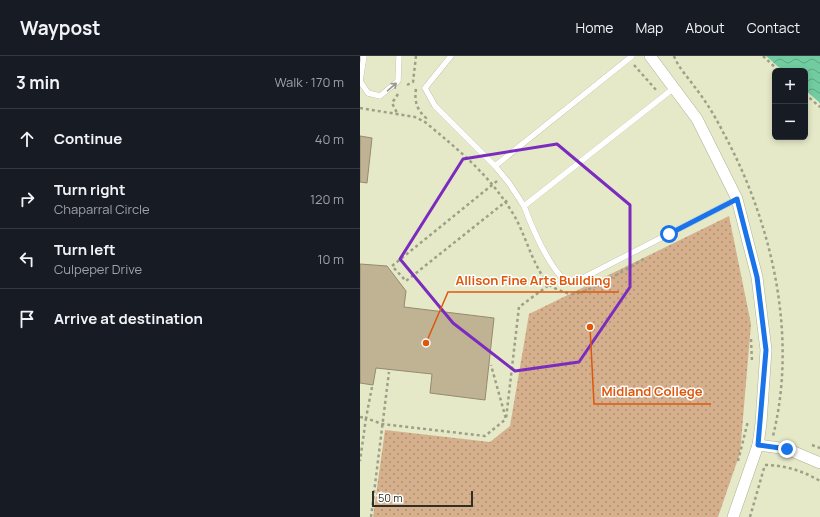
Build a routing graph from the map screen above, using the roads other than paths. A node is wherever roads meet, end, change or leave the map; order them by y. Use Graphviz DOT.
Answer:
graph roads {
  1 [pos="364,56"];
  2 [pos="399,56"];
  3 [pos="450,56"];
  4 [pos="650,56"];
  5 [pos="630,58"];
  6 [pos="675,87"];
  7 [pos="495,166"];
  8 [pos="737,199"];
  9 [pos="524,206"];
  10 [pos="758,445"];
  11 [pos="820,463"];
  12 [pos="734,517"];
  1 -- 2 [label="lane, one-way"];
  3 -- 7 [label="lane"];
  4 -- 6 [label="street"];
  5 -- 7 [label="lane"];
  6 -- 8 [label="street"];
  6 -- 9 [label="lane"];
  7 -- 9 [label="lane"];
  8 -- 9 [label="lane"];
  8 -- 10 [label="street"];
  10 -- 11 [label="street"];
  10 -- 12 [label="street"];
}
